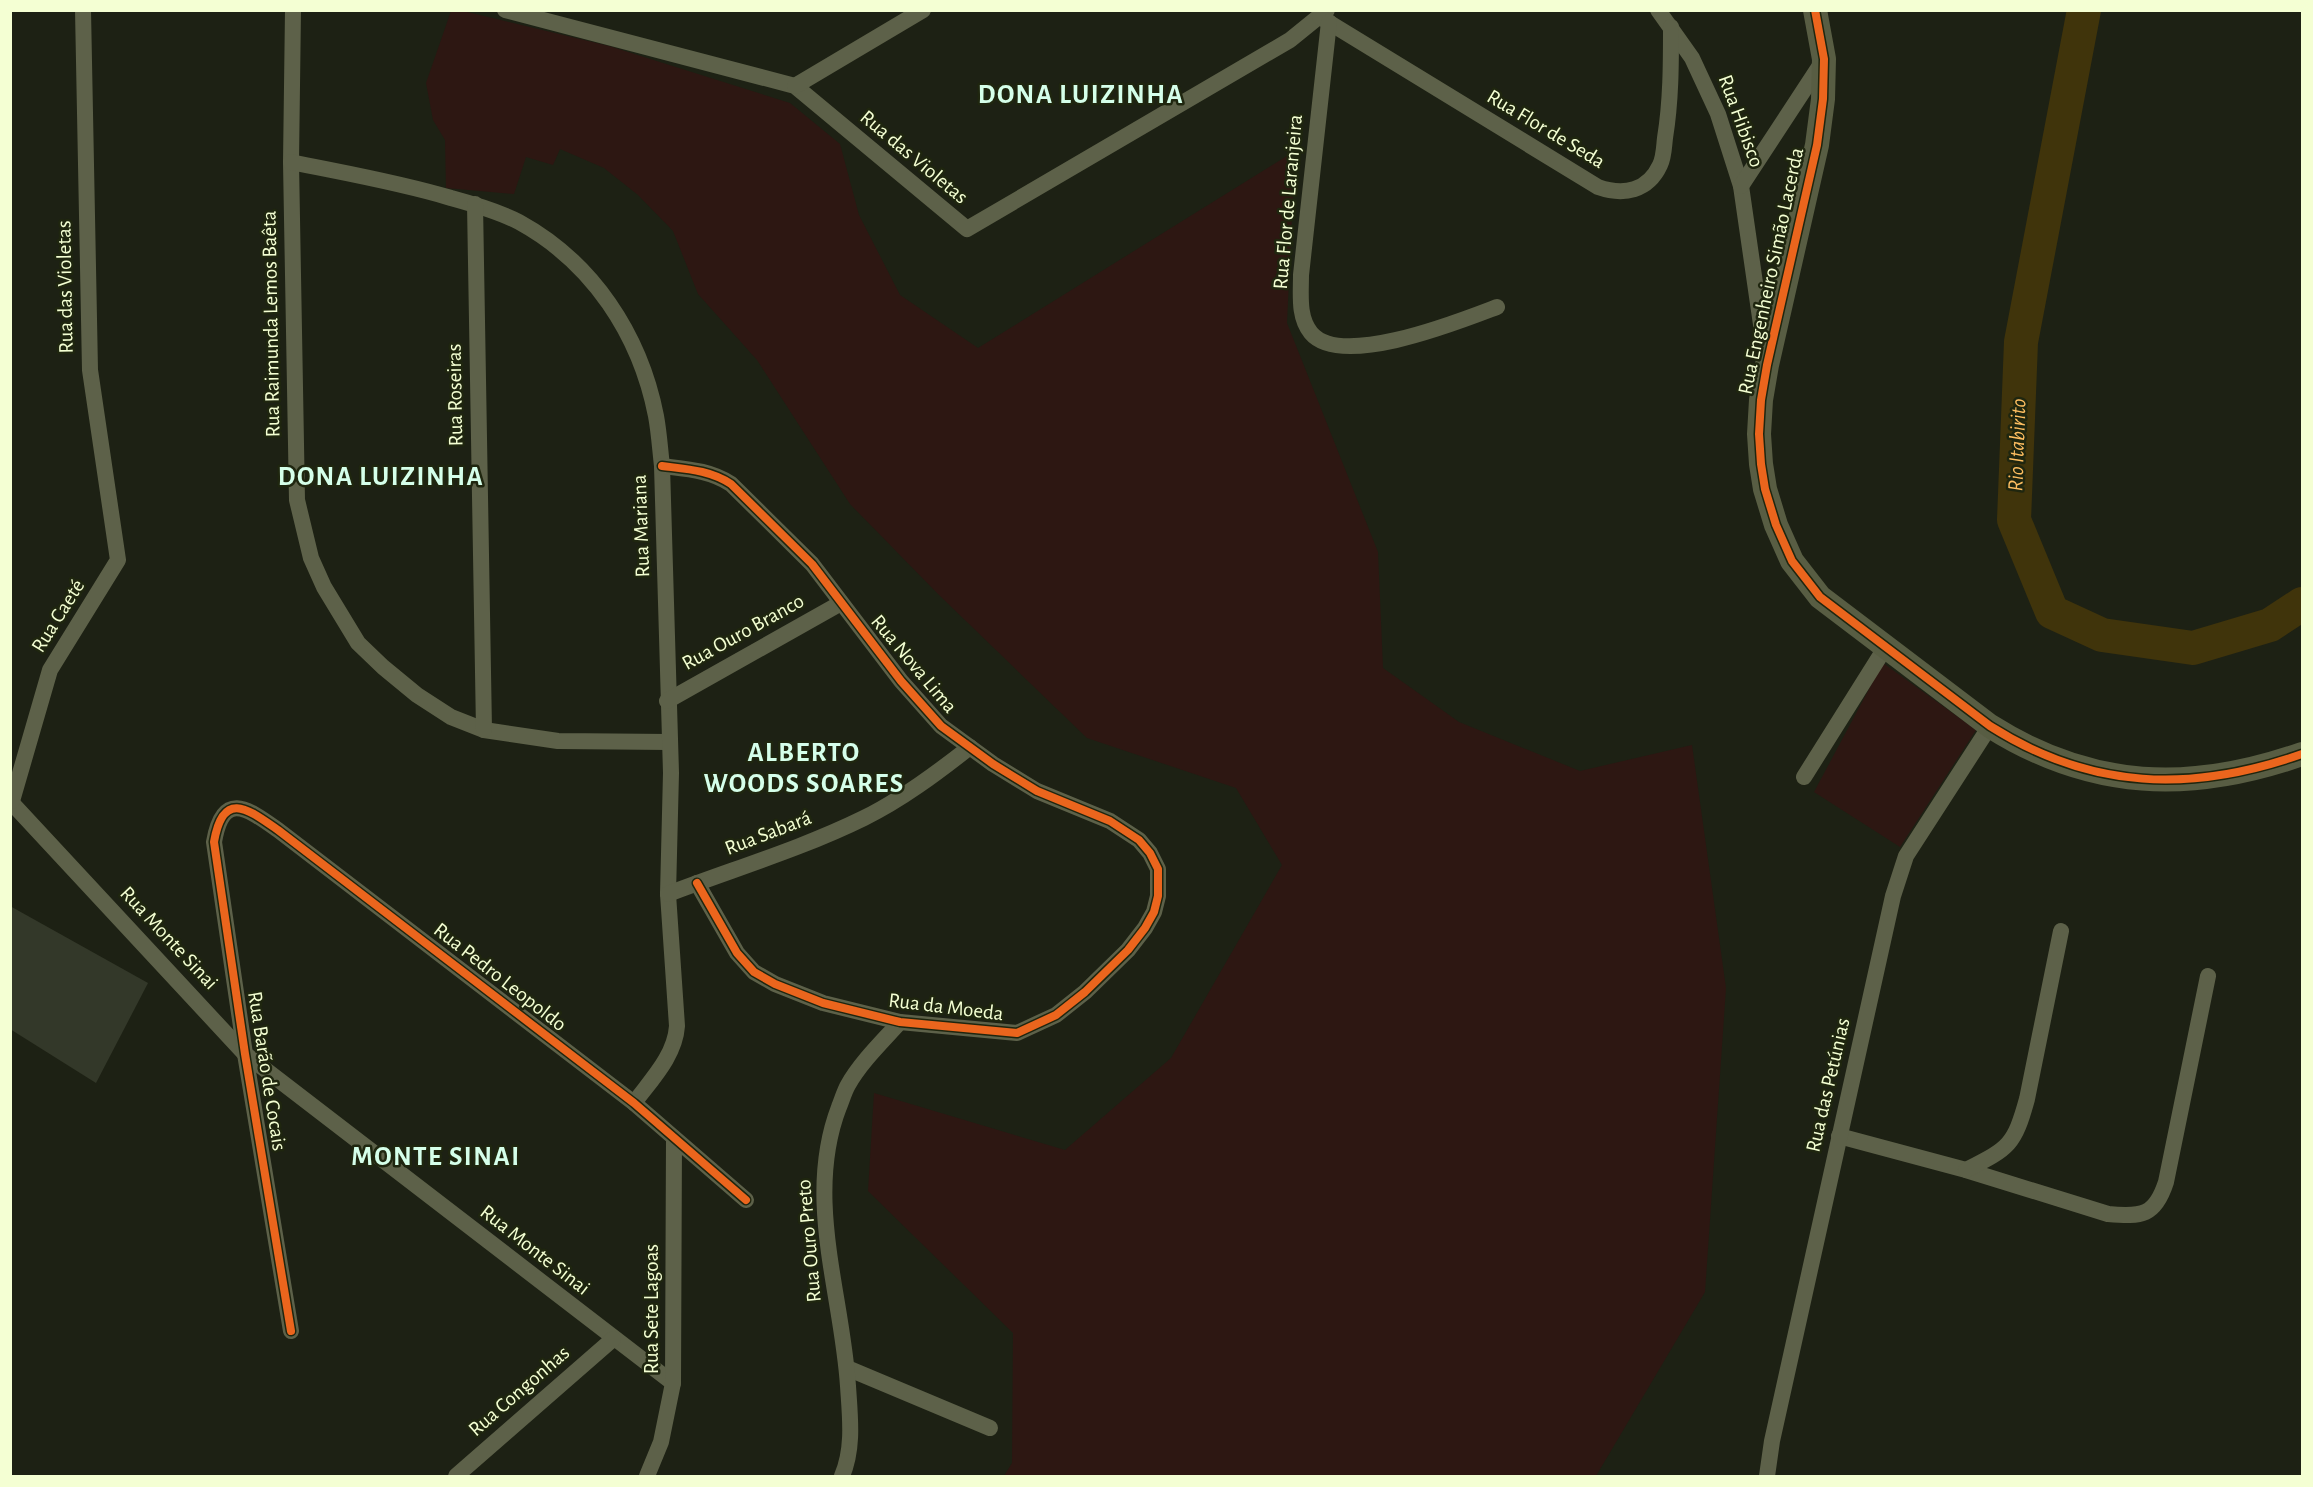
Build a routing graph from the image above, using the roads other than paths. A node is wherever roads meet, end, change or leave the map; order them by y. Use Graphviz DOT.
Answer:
graph roads {
  1 [pos="82,10"];
  2 [pos="293,10"];
  3 [pos="505,10"];
  4 [pos="923,10"];
  5 [pos="1658,10"];
  6 [pos="1815,10"];
  7 [pos="1325,17"];
  8 [pos="1671,27"];
  9 [pos="1824,59"];
  10 [pos="795,86"];
  11 [pos="291,162"];
  12 [pos="1741,186"];
  13 [pos="475,204"];
  14 [pos="1497,307"];
  15 [pos="1767,365"];
  16 [pos="662,466"];
  17 [pos="118,560"];
  18 [pos="841,603"];
  19 [pos="1885,648"];
  20 [pos="668,700"];
  21 [pos="1990,726"];
  22 [pos="484,730"];
  23 [pos="669,741"];
  24 [pos="970,747"];
  25 [pos="2302,754"];
  26 [pos="1804,777"];
  27 [pos="11,801"];
  28 [pos="222,816"];
  29 [pos="1158,869"];
  30 [pos="697,883"];
  31 [pos="668,894"];
  32 [pos="2061,931"];
  33 [pos="2208,976"];
  34 [pos="900,1022"];
  35 [pos="245,1054"];
  36 [pos="634,1103"];
  37 [pos="1839,1136"];
  38 [pos="674,1138"];
  39 [pos="1966,1170"];
  40 [pos="746,1200"];
  41 [pos="291,1331"];
  42 [pos="613,1339"];
  43 [pos="847,1368"];
  44 [pos="674,1383"];
  45 [pos="990,1428"];
  46 [pos="456,1476"];
  47 [pos="647,1476"];
  48 [pos="842,1476"];
  49 [pos="1767,1476"];
  1 -- 17 [label="street, Rua das Violetas"];
  2 -- 11 [label="street, Rua Raimunda Lemos Baêta"];
  3 -- 10 [label="street, Rua das Violetas"];
  4 -- 10 [label="street"];
  5 -- 8 [label="street, Rua Hibisco"];
  6 -- 9 [label="street, Rua Engenheiro Simão Lacerda"];
  7 -- 8 [label="street, Rua Flor de Seda"];
  7 -- 10 [label="street, Rua das Violetas"];
  7 -- 14 [label="street, Rua Flor de Laranjeira"];
  8 -- 12 [label="street, Rua Hibisco"];
  9 -- 12 [label="street"];
  9 -- 15 [label="street, Rua Engenheiro Simão Lacerda"];
  11 -- 13 [label="street, Rua Mariana"];
  11 -- 22 [label="street, Rua Raimunda Lemos Baêta"];
  12 -- 15 [label="street, Rua Hibisco"];
  13 -- 16 [label="street, Rua Mariana"];
  13 -- 22 [label="street, Rua Roseiras"];
  15 -- 19 [label="street, Rua Engenheiro Simão Lacerda"];
  16 -- 18 [label="street, Rua Nova Lima"];
  16 -- 20 [label="street, Rua Mariana"];
  17 -- 27 [label="street, Rua Caeté"];
  18 -- 20 [label="street, Rua Ouro Branco"];
  18 -- 24 [label="street, Rua Nova Lima"];
  19 -- 21 [label="street, Rua Engenheiro Simão Lacerda"];
  19 -- 26 [label="street"];
  20 -- 23 [label="street, Rua Mariana"];
  21 -- 25 [label="street, Rua Engenheiro Simão Lacerda"];
  21 -- 37 [label="street, Rua das Petúnias"];
  22 -- 23 [label="street, Rua Raimunda Lemos Baêta"];
  23 -- 31 [label="street, Rua Mariana"];
  24 -- 29 [label="street, Rua Nova Lima"];
  24 -- 30 [label="street, Rua Sabará"];
  27 -- 35 [label="street, Rua Monte Sinai"];
  28 -- 35 [label="street, Rua Barão de Cocais"];
  28 -- 36 [label="street, Rua Pedro Leopoldo"];
  29 -- 34 [label="street, Rua da Moeda"];
  30 -- 31 [label="street, Rua Sabará"];
  30 -- 34 [label="street, Rua da Moeda"];
  31 -- 36 [label="street, Rua Mariana"];
  32 -- 39 [label="street"];
  33 -- 39 [label="street"];
  34 -- 43 [label="street, Rua Ouro Preto"];
  35 -- 41 [label="street, Rua Barão de Cocais"];
  35 -- 42 [label="street, Rua Monte Sinai"];
  36 -- 38 [label="street, Rua Pedro Leopoldo"];
  37 -- 39 [label="street"];
  37 -- 49 [label="street, Rua das Petúnias"];
  38 -- 40 [label="street, Rua Pedro Leopoldo"];
  38 -- 44 [label="street, Rua Sete Lagoas"];
  42 -- 44 [label="street, Rua Monte Sinai"];
  42 -- 46 [label="street, Rua Congonhas"];
  43 -- 45 [label="street"];
  43 -- 48 [label="street, Rua Ouro Preto"];
  44 -- 47 [label="street, Rua Sete Lagoas"];
}
